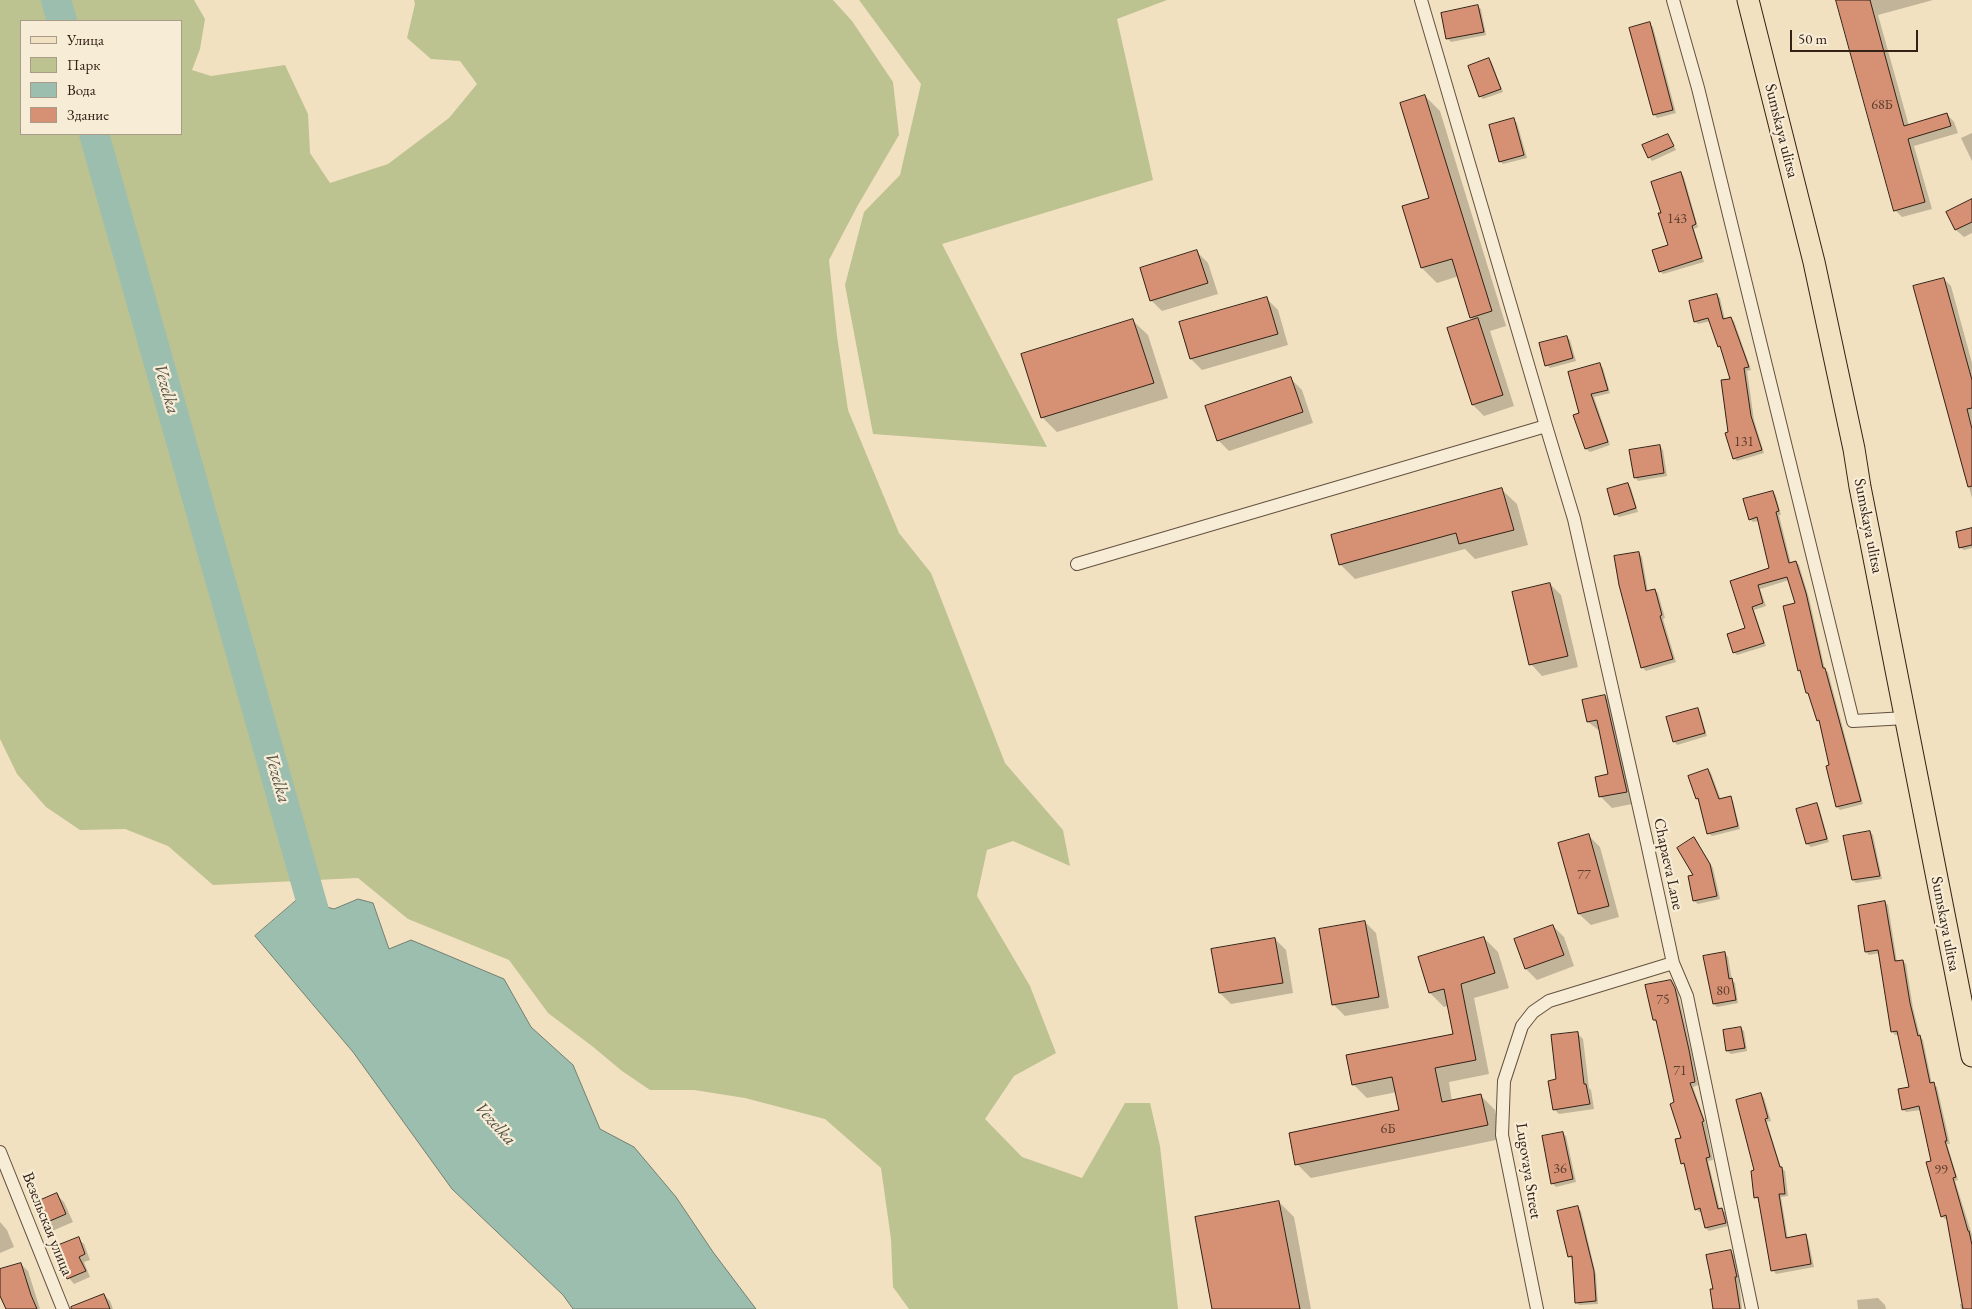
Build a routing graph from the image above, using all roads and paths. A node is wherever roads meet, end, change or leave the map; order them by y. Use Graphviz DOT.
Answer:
graph roads {
  1 [pos="1421,0"];
  2 [pos="1673,0"];
  3 [pos="1748,0"];
  4 [pos="1546,426"];
  5 [pos="1077,564"];
  6 [pos="1906,718"];
  7 [pos="1673,963"];
  8 [pos="1972,1056"];
  9 [pos="0,1152"];
  10 [pos="64,1309"];
  11 [pos="1537,1309"];
  12 [pos="1752,1309"];
  1 -- 4 [label="street, Chapaeva Lane"];
  2 -- 6 [label="street"];
  3 -- 6 [label="main road, Sumskaya ulitsa"];
  4 -- 5 [label="street"];
  4 -- 7 [label="street, Chapaeva Lane"];
  6 -- 8 [label="main road, Sumskaya ulitsa"];
  7 -- 11 [label="street, Lugovaya Street"];
  7 -- 12 [label="street, Chapaeva Lane"];
  9 -- 10 [label="street, Везельская улица"];
}
